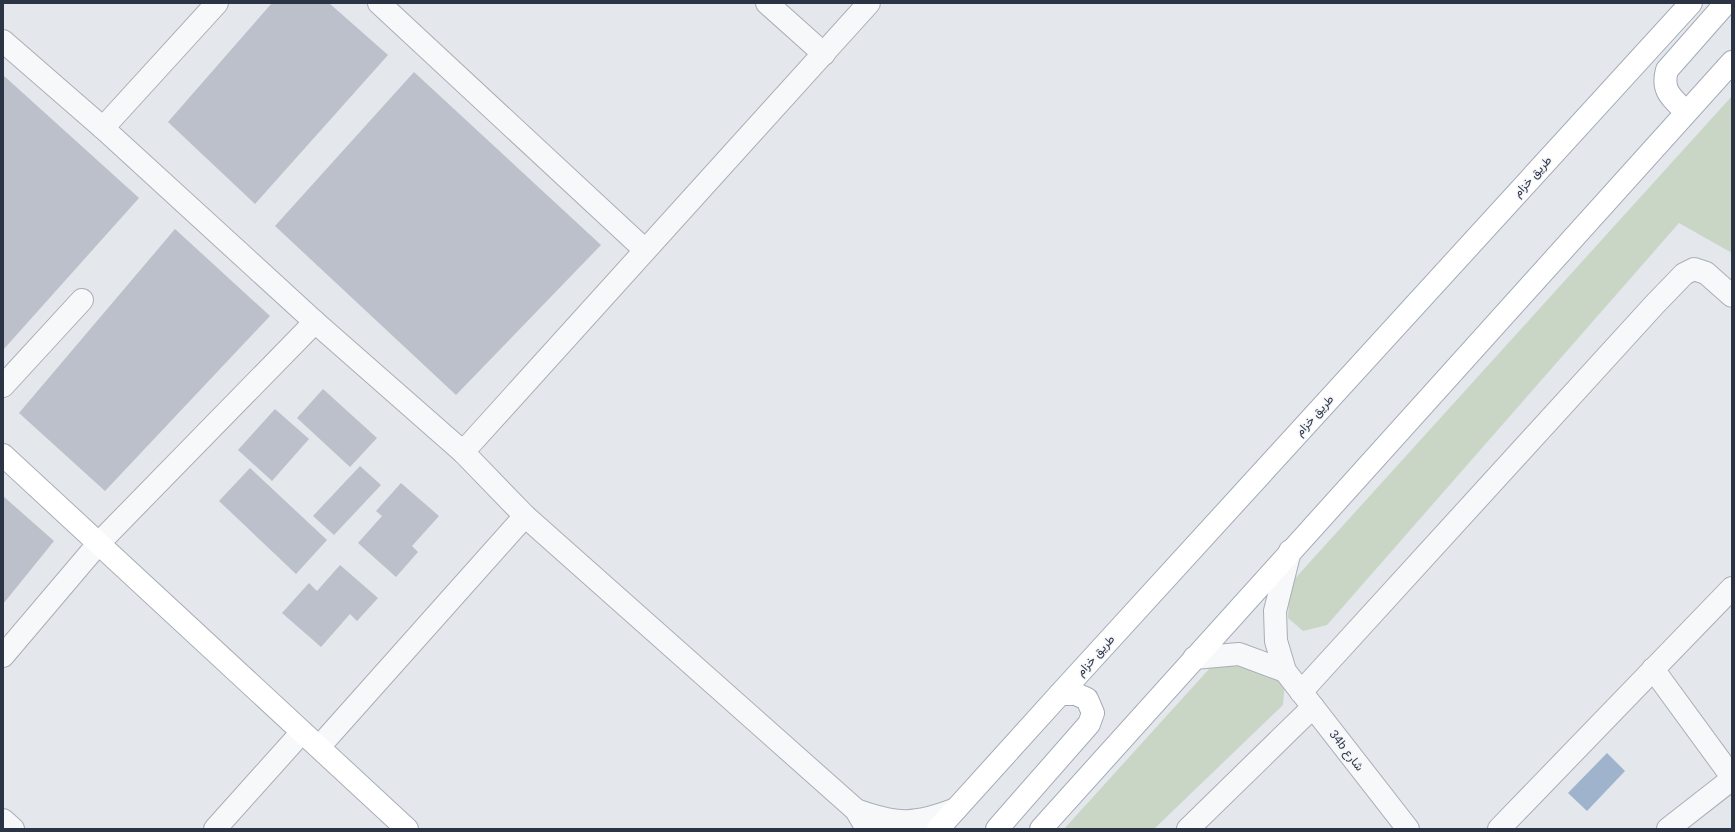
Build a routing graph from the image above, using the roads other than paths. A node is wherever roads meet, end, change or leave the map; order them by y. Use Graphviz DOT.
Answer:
graph roads {
  1 [pos="217,3"];
  2 [pos="379,3"];
  3 [pos="767,3"];
  4 [pos="869,3"];
  5 [pos="1691,3"];
  6 [pos="1726,3"];
  7 [pos="3,41"];
  8 [pos="824,54"];
  9 [pos="1732,62"];
  10 [pos="1686,112"];
  11 [pos="103,128"];
  12 [pos="645,250"];
  13 [pos="1732,296"];
  14 [pos="82,300"];
  15 [pos="315,322"];
  16 [pos="3,386"];
  17 [pos="463,452"];
  18 [pos="3,455"];
  19 [pos="525,516"];
  20 [pos="98,544"];
  21 [pos="1290,551"];
  22 [pos="1732,588"];
  23 [pos="3,656"];
  24 [pos="1194,658"];
  25 [pos="1654,669"];
  26 [pos="1285,671"];
  27 [pos="1060,694"];
  28 [pos="1307,699"];
  29 [pos="302,732"];
  30 [pos="319,748"];
  31 [pos="1732,778"];
  32 [pos="956,809"];
  33 [pos="856,810"];
  34 [pos="3,820"];
  35 [pos="12,829"];
  36 [pos="215,829"];
  37 [pos="407,829"];
  38 [pos="867,829"];
  39 [pos="938,829"];
  40 [pos="997,829"];
  41 [pos="1041,829"];
  42 [pos="1188,829"];
  43 [pos="1408,829"];
  44 [pos="1499,829"];
  45 [pos="1668,829"];
  1 -- 11 [label="street"];
  2 -- 12 [label="street"];
  3 -- 8 [label="street"];
  4 -- 8 [label="street"];
  5 -- 27 [label="main road, طريق خزام"];
  6 -- 10 [label="main road"];
  7 -- 11 [label="street"];
  8 -- 12 [label="street"];
  9 -- 10 [label="main road"];
  10 -- 21 [label="main road"];
  11 -- 15 [label="street"];
  12 -- 17 [label="street"];
  13 -- 28 [label="street"];
  14 -- 16 [label="street"];
  15 -- 17 [label="street"];
  15 -- 20 [label="street"];
  17 -- 19 [label="street"];
  18 -- 20 [label="main road"];
  19 -- 30 [label="street"];
  19 -- 33 [label="street"];
  20 -- 23 [label="street"];
  20 -- 29 [label="main road"];
  21 -- 24 [label="main road"];
  21 -- 26 [label="street, 34b شارع"];
  22 -- 25 [label="street"];
  24 -- 26 [label="street"];
  24 -- 41 [label="main road"];
  25 -- 31 [label="street"];
  25 -- 44 [label="street"];
  26 -- 28 [label="street, 34b شارع"];
  27 -- 32 [label="main road, طريق خزام"];
  27 -- 40 [label="main road"];
  28 -- 42 [label="street"];
  28 -- 43 [label="street, 34b شارع"];
  29 -- 30 [label="main road"];
  29 -- 36 [label="street"];
  30 -- 37 [label="main road"];
  31 -- 45 [label="street"];
  32 -- 33 [label="street"];
  32 -- 39 [label="main road, طريق خزام"];
  33 -- 38 [label="street"];
  34 -- 35 [label="street"];
}
